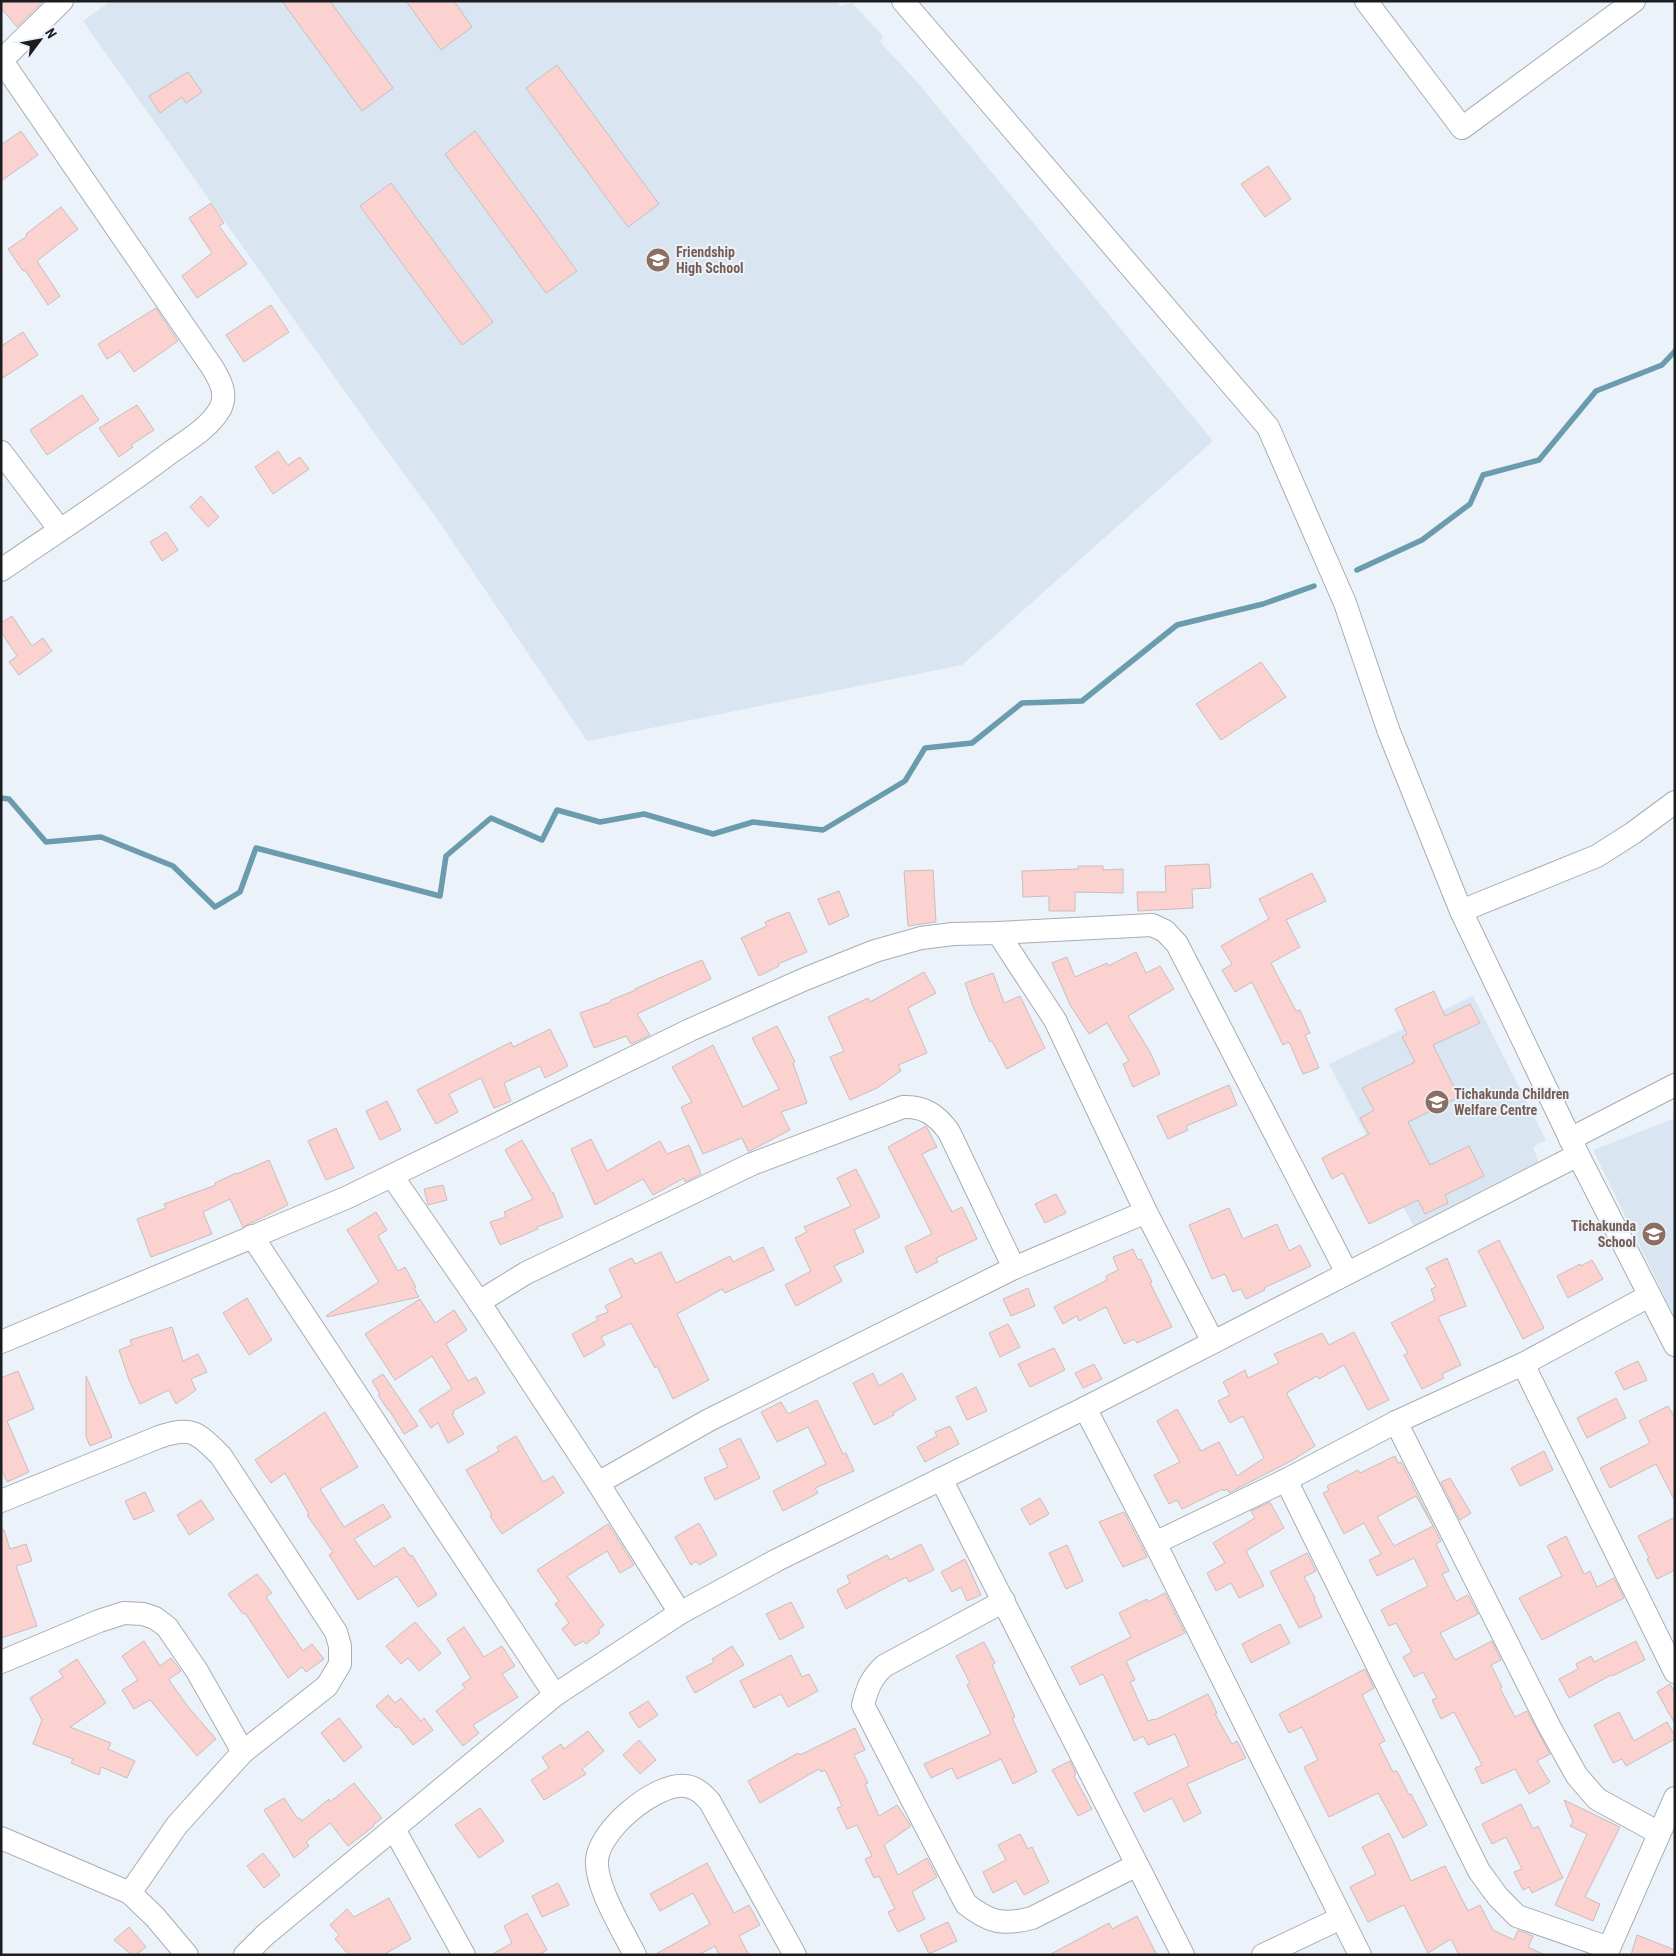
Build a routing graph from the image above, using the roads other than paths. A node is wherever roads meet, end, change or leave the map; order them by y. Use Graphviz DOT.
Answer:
graph roads {
  1 [pos="62,1"];
  2 [pos="903,1"];
  3 [pos="1366,1"];
  4 [pos="1634,1"];
  5 [pos="1,61"];
  6 [pos="1,452"];
  7 [pos="60,530"];
  8 [pos="1,570"];
  9 [pos="1675,802"];
  10 [pos="1461,911"];
  11 [pos="998,933"];
  12 [pos="1675,1085"];
  13 [pos="1574,1147"];
  14 [pos="392,1176"];
  15 [pos="1146,1212"];
  16 [pos="252,1236"];
  17 [pos="1014,1268"];
  18 [pos="1347,1273"];
  19 [pos="1649,1296"];
  20 [pos="479,1302"];
  21 [pos="1,1342"];
  22 [pos="1213,1342"];
  23 [pos="1675,1345"];
  24 [pos="1523,1364"];
  25 [pos="1085,1408"];
  26 [pos="1396,1422"];
  27 [pos="941,1479"];
  28 [pos="1286,1480"];
  29 [pos="598,1483"];
  30 [pos="1,1501"];
  31 [pos="1155,1543"];
  32 [pos="1004,1601"];
  33 [pos="680,1613"];
  34 [pos="1,1662"];
  35 [pos="1675,1672"];
  36 [pos="555,1695"];
  37 [pos="243,1752"];
  38 [pos="1675,1798"];
  39 [pos="394,1830"];
  40 [pos="1659,1833"];
  41 [pos="1,1838"];
  42 [pos="1137,1865"];
  43 [pos="130,1893"];
  44 [pos="1341,1918"];
  45 [pos="1608,1951"];
  46 [pos="187,1955"];
  47 [pos="245,1955"];
  48 [pos="464,1955"];
  49 [pos="635,1955"];
  50 [pos="795,1955"];
  51 [pos="1183,1955"];
  52 [pos="1263,1955"];
  53 [pos="1360,1955"];
  1 -- 5 [label="street"];
  2 -- 10 [label="street"];
  3 -- 4 [label="street"];
  5 -- 7 [label="street"];
  6 -- 7 [label="street"];
  7 -- 8 [label="street"];
  9 -- 10 [label="street"];
  10 -- 13 [label="street"];
  11 -- 14 [label="street"];
  11 -- 15 [label="street"];
  11 -- 18 [label="street"];
  12 -- 13 [label="street"];
  13 -- 18 [label="street"];
  13 -- 19 [label="street"];
  14 -- 16 [label="street"];
  14 -- 20 [label="street"];
  15 -- 17 [label="street"];
  15 -- 22 [label="street"];
  16 -- 21 [label="street"];
  16 -- 36 [label="street"];
  17 -- 20 [label="street"];
  17 -- 29 [label="street"];
  18 -- 22 [label="street"];
  19 -- 23 [label="street"];
  19 -- 24 [label="street"];
  20 -- 29 [label="street"];
  22 -- 25 [label="street"];
  24 -- 26 [label="street"];
  24 -- 35 [label="street"];
  25 -- 27 [label="street"];
  25 -- 31 [label="street"];
  26 -- 28 [label="street"];
  26 -- 40 [label="street"];
  27 -- 32 [label="street"];
  27 -- 33 [label="street"];
  28 -- 31 [label="street"];
  28 -- 45 [label="street"];
  29 -- 33 [label="street"];
  30 -- 37 [label="street"];
  31 -- 44 [label="street"];
  32 -- 42 [label="street"];
  32 -- 42 [label="street"];
  33 -- 36 [label="street"];
  34 -- 37 [label="street"];
  36 -- 39 [label="street"];
  37 -- 43 [label="street"];
  38 -- 40 [label="street"];
  39 -- 47 [label="street"];
  39 -- 48 [label="street"];
  40 -- 45 [label="street"];
  41 -- 43 [label="street"];
  42 -- 51 [label="street"];
  43 -- 46 [label="street"];
  44 -- 52 [label="street"];
  44 -- 53 [label="street"];
  49 -- 50 [label="street"];
}
